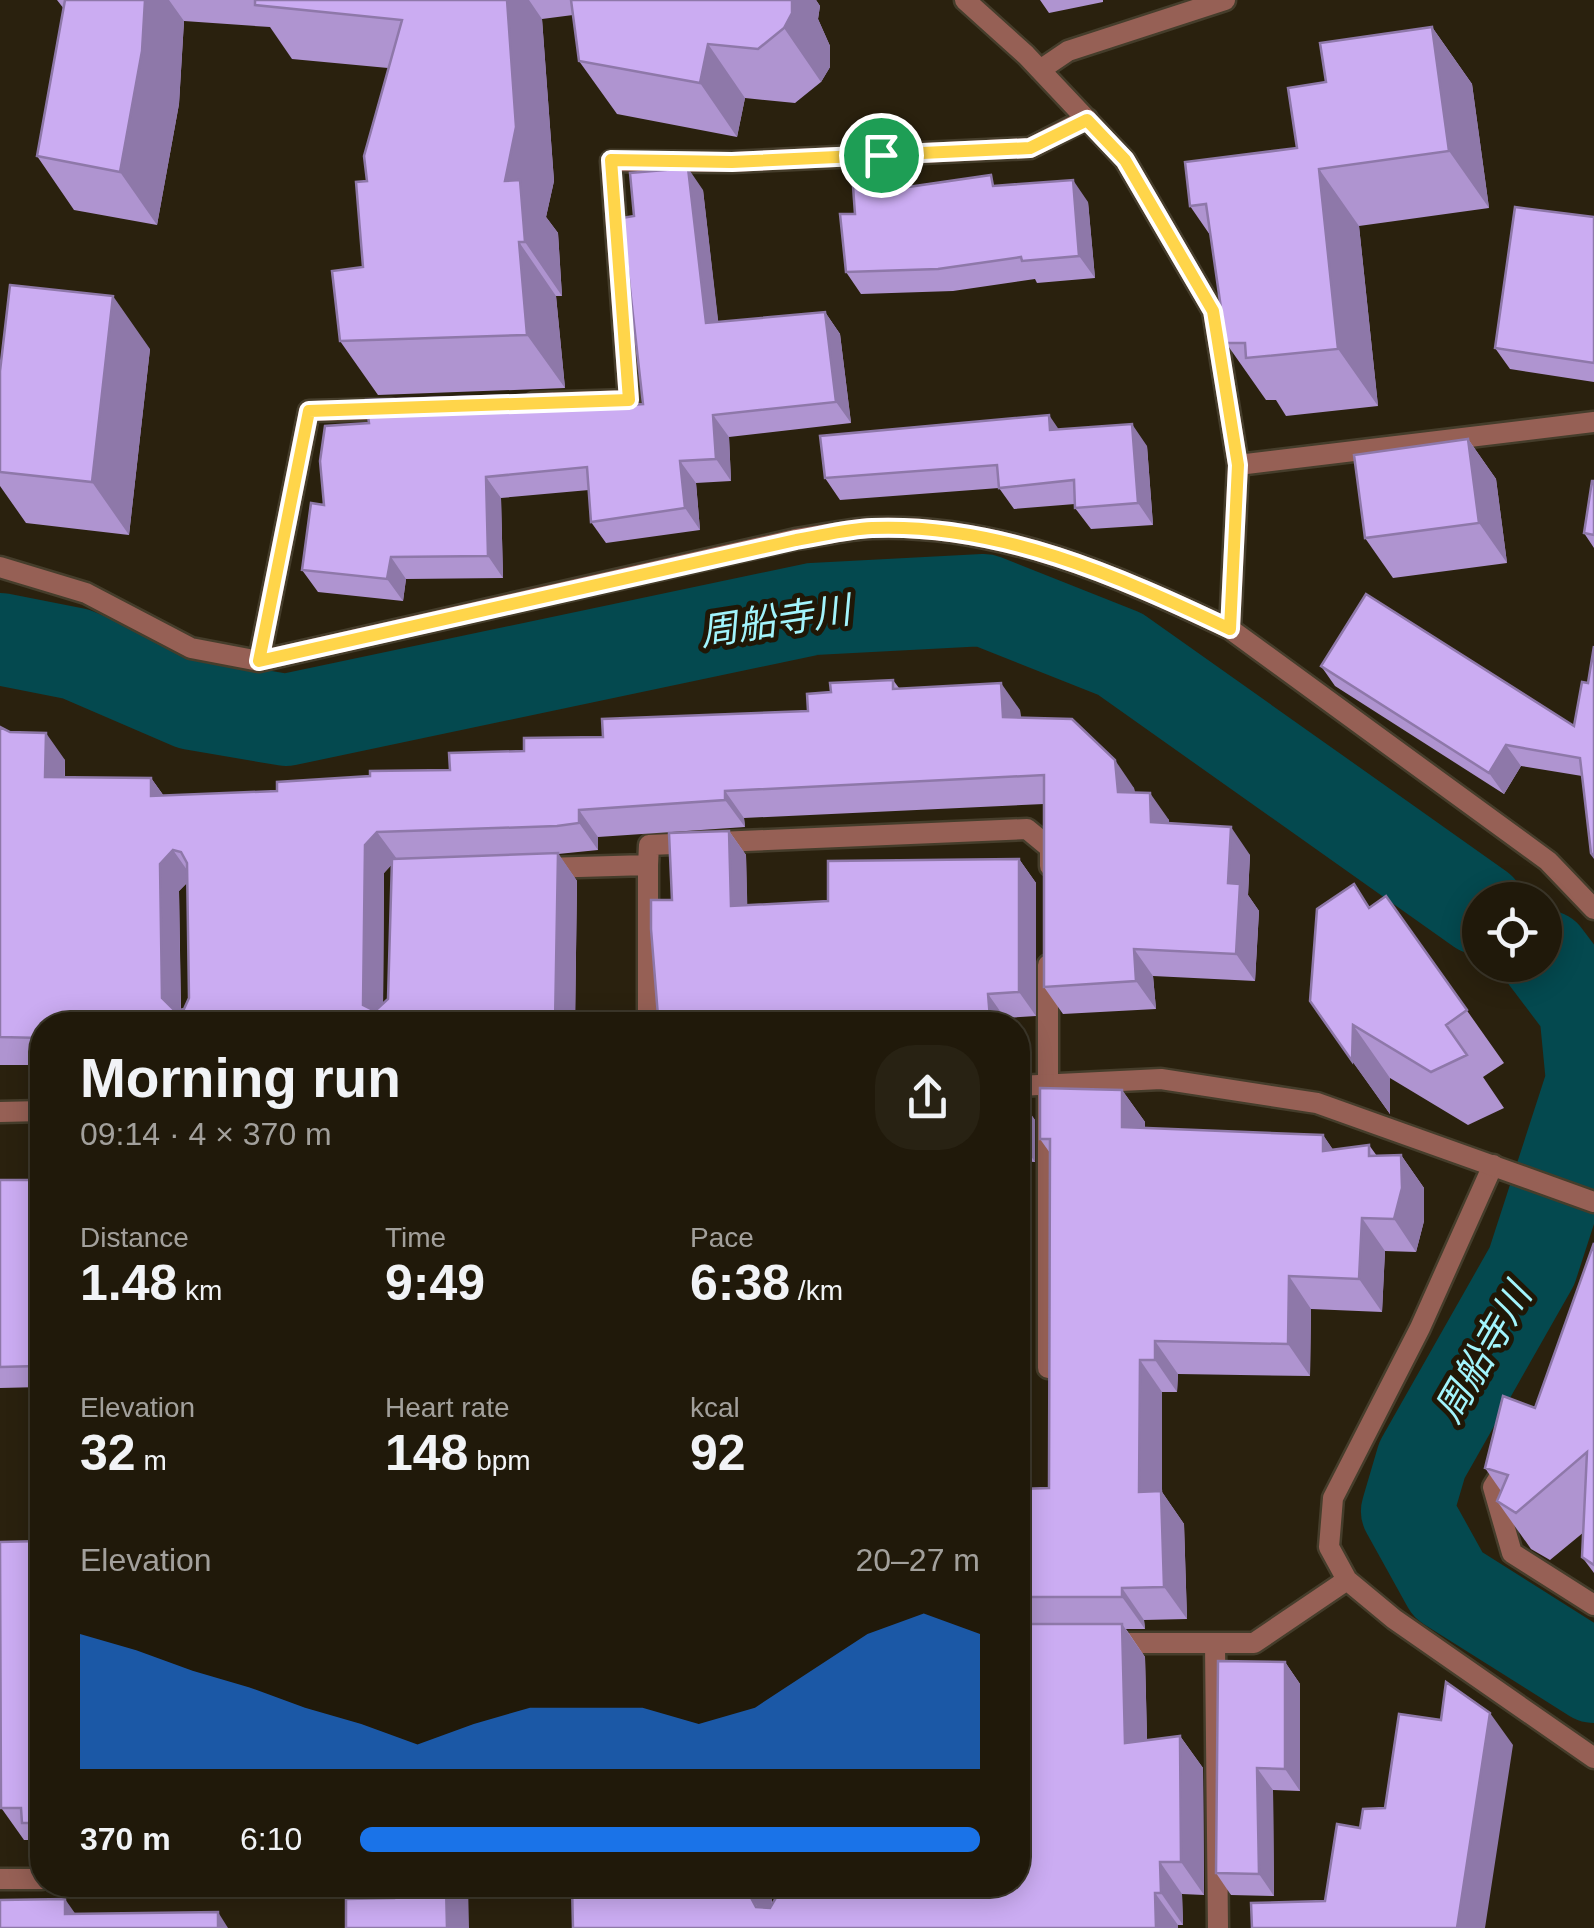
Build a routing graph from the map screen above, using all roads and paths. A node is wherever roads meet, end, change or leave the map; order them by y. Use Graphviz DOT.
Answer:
graph roads {
  1 [pos="965,0"];
  2 [pos="1225,0"];
  3 [pos="1040,70"];
  4 [pos="1087,120"];
  5 [pos="510,404"];
  6 [pos="410,408"];
  7 [pos="1594,422"];
  8 [pos="1238,465"];
  9 [pos="0,566"];
  10 [pos="1230,629"];
  11 [pos="259,661"];
  12 [pos="648,865"];
  13 [pos="514,869"];
  14 [pos="1050,888"];
  15 [pos="1594,909"];
  16 [pos="1048,947"];
  17 [pos="648,1012"];
  18 [pos="1046,1085"];
  19 [pos="1030,1086"];
  20 [pos="0,1112"];
  21 [pos="30,1112"];
  22 [pos="1493,1165"];
  23 [pos="1594,1202"];
  24 [pos="1048,1368"];
  25 [pos="1524,1438"];
  26 [pos="1347,1580"];
  27 [pos="1594,1605"];
  28 [pos="1096,1644"];
  29 [pos="1215,1644"];
  30 [pos="1594,1758"];
  31 [pos="0,1878"];
  32 [pos="30,1879"];
  33 [pos="1218,1928"];
  1 -- 3 [label="street"];
  2 -- 3 [label="street"];
  3 -- 4 [label="street"];
  4 -- 5 [label="street"];
  4 -- 8 [label="street"];
  6 -- 11 [label="street"];
  7 -- 8 [label="street"];
  8 -- 10 [label="street"];
  9 -- 11 [label="street"];
  10 -- 11 [label="street"];
  10 -- 15 [label="street"];
  12 -- 13 [label="street"];
  12 -- 14 [label="street"];
  12 -- 17 [label="street"];
  16 -- 18 [label="street"];
  18 -- 19 [label="street"];
  18 -- 22 [label="street"];
  18 -- 24 [label="street"];
  20 -- 21 [label="street"];
  22 -- 23 [label="street"];
  22 -- 26 [label="street"];
  25 -- 27 [label="street"];
  26 -- 29 [label="street"];
  26 -- 30 [label="street"];
  28 -- 29 [label="street"];
  29 -- 33 [label="street"];
  31 -- 32 [label="street"];
}
